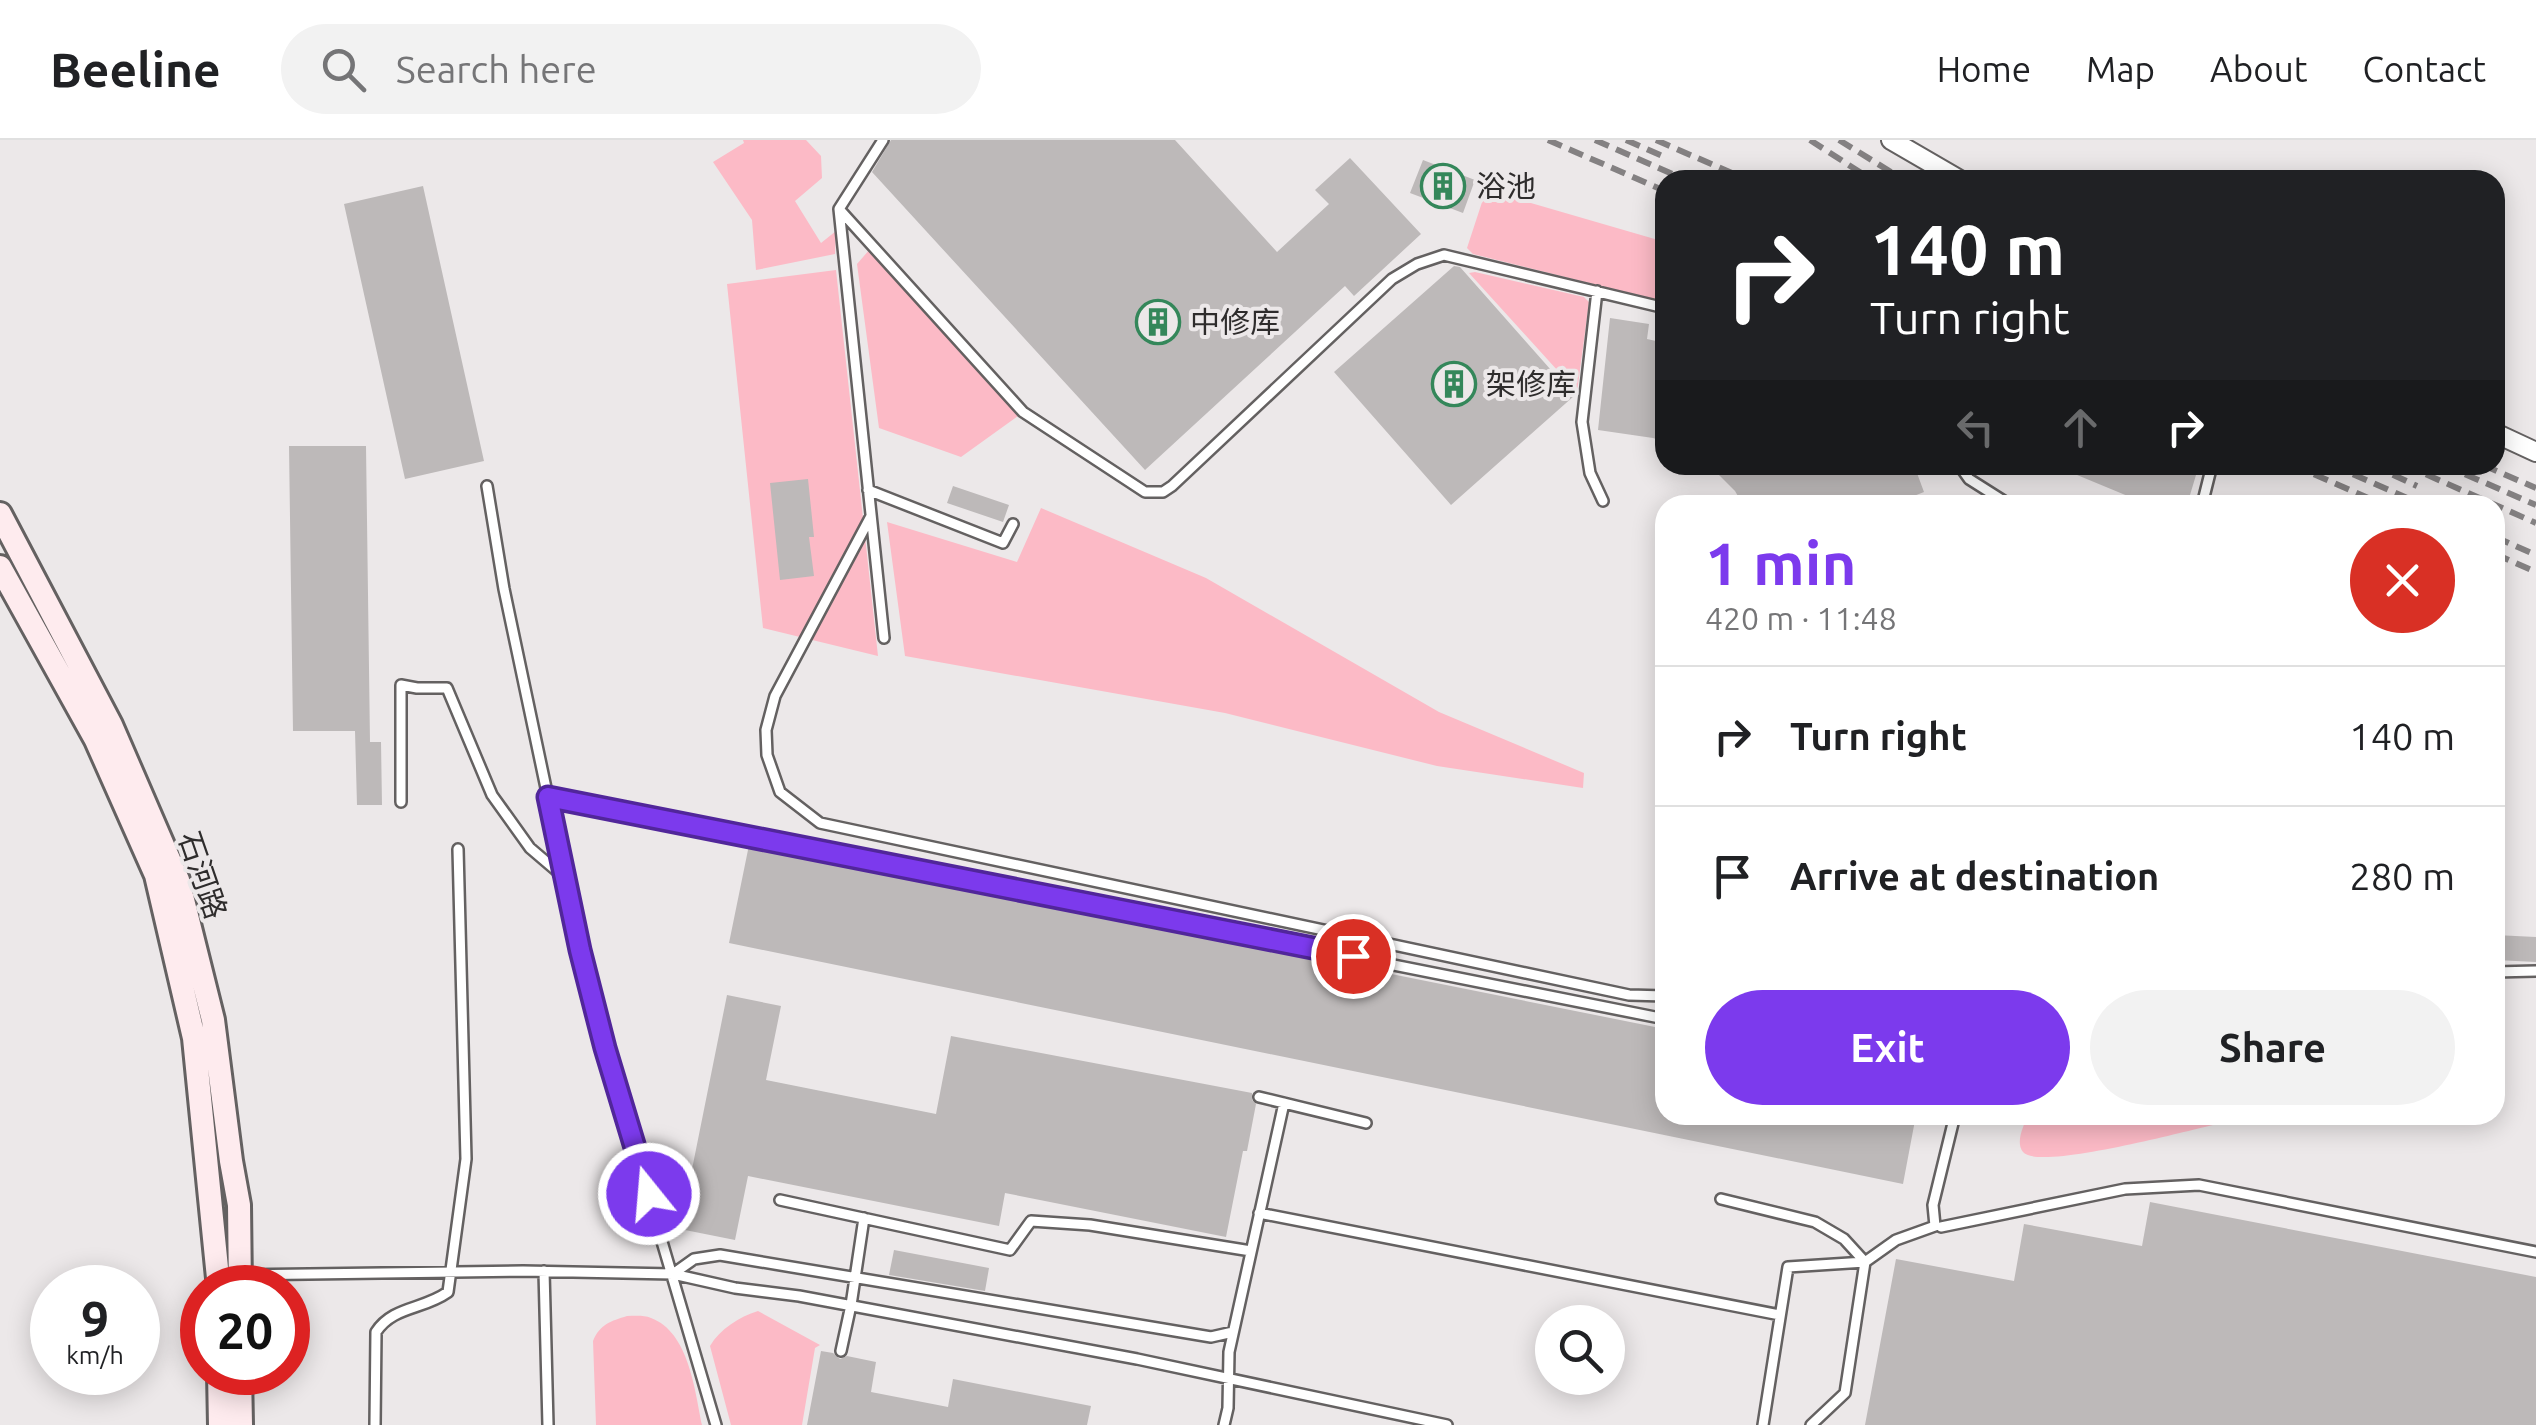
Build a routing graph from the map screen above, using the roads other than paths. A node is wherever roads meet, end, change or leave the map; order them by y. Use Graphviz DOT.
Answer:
graph roads {
  1 [pos="882,140"];
  2 [pos="1891,140"];
  3 [pos="1943,170"];
  4 [pos="840,209"];
  5 [pos="1596,292"];
  6 [pos="1655,306"];
  7 [pos="2505,438"];
  8 [pos="2536,452"];
  9 [pos="1966,475"];
  10 [pos="487,486"];
  11 [pos="868,490"];
  12 [pos="1994,495"];
  13 [pos="1603,502"];
  14 [pos="0,514"];
  15 [pos="871,516"];
  16 [pos="1012,524"];
  17 [pos="0,567"];
  18 [pos="884,638"];
  19 [pos="548,797"];
  20 [pos="401,802"];
  21 [pos="458,849"];
  22 [pos="566,879"];
  23 [pos="2505,972"];
  24 [pos="2536,972"];
  25 [pos="1655,996"];
  26 [pos="1655,1017"];
  27 [pos="1259,1098"];
  28 [pos="1284,1104"];
  29 [pos="1366,1123"];
  30 [pos="1953,1125"];
  31 [pos="1721,1199"];
  32 [pos="780,1200"];
  33 [pos="1259,1213"];
  34 [pos="864,1218"];
  35 [pos="1942,1227"];
  36 [pos="1251,1251"];
  37 [pos="2536,1252"];
  38 [pos="1864,1262"];
  39 [pos="227,1265"];
  40 [pos="231,1265"];
  41 [pos="544,1271"];
  42 [pos="452,1272"];
  43 [pos="673,1274"];
  44 [pos="853,1276"];
  45 [pos="310,1278"];
  46 [pos="851,1305"];
  47 [pos="1780,1316"];
  48 [pos="1234,1332"];
  49 [pos="841,1352"];
  50 [pos="1229,1380"];
  51 [pos="219,1395"];
  52 [pos="240,1395"];
  53 [pos="220,1425"];
  54 [pos="241,1425"];
  55 [pos="375,1425"];
  56 [pos="548,1425"];
  57 [pos="716,1425"];
  58 [pos="1224,1425"];
  59 [pos="1447,1425"];
  60 [pos="1764,1425"];
  61 [pos="1811,1425"];
  1 -- 4 [label="lane"];
  2 -- 3 [label="street"];
  4 -- 5 [label="lane"];
  4 -- 11 [label="lane"];
  5 -- 6 [label="lane"];
  5 -- 13 [label="lane"];
  7 -- 8 [label="street"];
  9 -- 12 [label="lane"];
  10 -- 19 [label="lane"];
  11 -- 15 [label="lane"];
  11 -- 16 [label="lane"];
  14 -- 40 [label="main road, 石河路"];
  15 -- 18 [label="lane"];
  15 -- 25 [label="lane"];
  17 -- 39 [label="main road, 石河路"];
  19 -- 22 [label="lane"];
  19 -- 26 [label="lane"];
  20 -- 22 [label="lane"];
  21 -- 42 [label="lane"];
  22 -- 43 [label="lane"];
  23 -- 24 [label="lane"];
  27 -- 28 [label="lane"];
  28 -- 29 [label="lane"];
  28 -- 33 [label="lane"];
  30 -- 38 [label="lane"];
  31 -- 38 [label="lane"];
  32 -- 34 [label="lane"];
  33 -- 36 [label="lane"];
  33 -- 47 [label="lane"];
  34 -- 36 [label="lane"];
  34 -- 44 [label="lane"];
  35 -- 37 [label="lane"];
  36 -- 48 [label="lane"];
  38 -- 47 [label="lane"];
  38 -- 61 [label="lane"];
  41 -- 42 [label="lane"];
  41 -- 43 [label="lane"];
  41 -- 56 [label="lane"];
  42 -- 45 [label="lane"];
  42 -- 55 [label="lane"];
  43 -- 44 [label="lane"];
  43 -- 46 [label="lane"];
  43 -- 57 [label="lane"];
  44 -- 46 [label="lane"];
  44 -- 48 [label="lane"];
  46 -- 49 [label="lane"];
  46 -- 50 [label="lane"];
  47 -- 60 [label="lane"];
  48 -- 50 [label="lane"];
  50 -- 58 [label="lane"];
  50 -- 59 [label="lane"];
  51 -- 53 [label="main road"];
  52 -- 54 [label="main road"];
}
